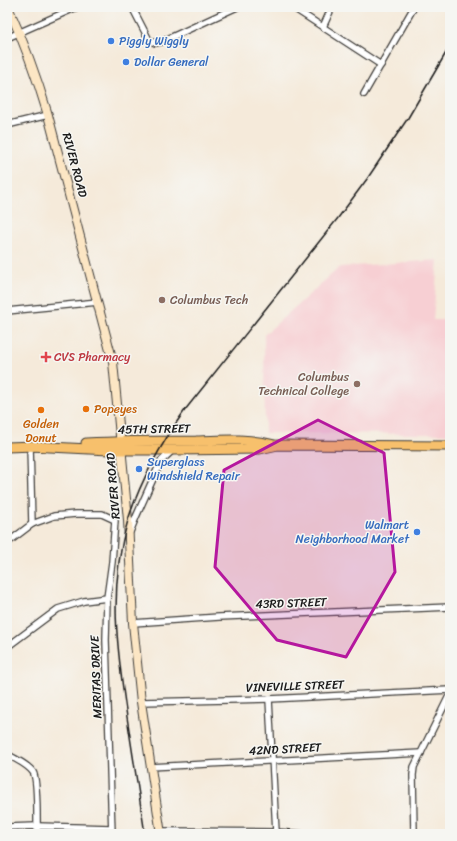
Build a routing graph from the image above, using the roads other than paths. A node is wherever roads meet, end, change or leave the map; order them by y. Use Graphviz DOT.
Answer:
graph roads {
  1 [pos="8,7"];
  2 [pos="77,7"];
  3 [pos="132,7"];
  4 [pos="237,7"];
  5 [pos="292,7"];
  6 [pos="332,7"];
  7 [pos="414,7"];
  8 [pos="323,27"];
  9 [pos="20,33"];
  10 [pos="7,38"];
  11 [pos="381,65"];
  12 [pos="364,94"];
  13 [pos="48,115"];
  14 [pos="7,125"];
  15 [pos="98,302"];
  16 [pos="7,309"];
  17 [pos="278,445"];
  18 [pos="30,446"];
  19 [pos="122,446"];
  20 [pos="450,446"];
  21 [pos="7,447"];
  22 [pos="174,450"];
  23 [pos="32,524"];
  24 [pos="129,536"];
  25 [pos="7,543"];
  26 [pos="107,598"];
  27 [pos="450,607"];
  28 [pos="133,623"];
  29 [pos="7,647"];
  30 [pos="450,690"];
  31 [pos="450,694"];
  32 [pos="269,699"];
  33 [pos="141,702"];
  34 [pos="421,753"];
  35 [pos="7,754"];
  36 [pos="272,760"];
  37 [pos="150,767"];
  38 [pos="37,826"];
  39 [pos="7,827"];
  40 [pos="112,831"];
  41 [pos="160,832"];
  42 [pos="276,832"];
  43 [pos="37,834"];
  44 [pos="303,834"];
  45 [pos="414,834"];
  1 -- 9 [label="main road, RIVER ROAD"];
  2 -- 9 [label="street"];
  3 -- 4 [label="street"];
  5 -- 8 [label="street"];
  6 -- 8 [label="street"];
  7 -- 11 [label="street"];
  8 -- 11 [label="street"];
  9 -- 10 [label="street"];
  9 -- 13 [label="main road, RIVER ROAD"];
  11 -- 12 [label="street"];
  13 -- 14 [label="street"];
  13 -- 15 [label="main road, RIVER ROAD"];
  15 -- 16 [label="street"];
  15 -- 19 [label="main road, RIVER ROAD"];
  17 -- 19 [label="main road, 45TH STREET"];
  17 -- 20 [label="main road, 45TH STREET"];
  17 -- 22 [label="main road, 45TH STREET"];
  18 -- 19 [label="main road, 45TH STREET"];
  18 -- 21 [label="main road, 45TH STREET"];
  18 -- 23 [label="street"];
  19 -- 22 [label="main road, 45TH STREET"];
  19 -- 24 [label="main road, RIVER ROAD"];
  22 -- 24 [label="street"];
  23 -- 25 [label="street"];
  23 -- 26 [label="street, MERITAS DRIVE"];
  24 -- 28 [label="main road, RIVER ROAD"];
  26 -- 29 [label="street"];
  26 -- 40 [label="street, MERITAS DRIVE"];
  27 -- 28 [label="street, 43RD STREET"];
  28 -- 33 [label="main road, RIVER ROAD"];
  30 -- 32 [label="street, VINEVILLE STREET"];
  31 -- 34 [label="street"];
  32 -- 33 [label="street, VINEVILLE STREET"];
  32 -- 36 [label="street"];
  33 -- 37 [label="main road, RIVER ROAD"];
  34 -- 36 [label="street, 42ND STREET"];
  34 -- 45 [label="street"];
  35 -- 38 [label="street"];
  36 -- 37 [label="street, 42ND STREET"];
  36 -- 42 [label="street"];
  37 -- 41 [label="main road, RIVER ROAD"];
  38 -- 39 [label="street"];
  38 -- 40 [label="street"];
  38 -- 43 [label="street"];
  41 -- 42 [label="street"];
  42 -- 44 [label="street"];
}
